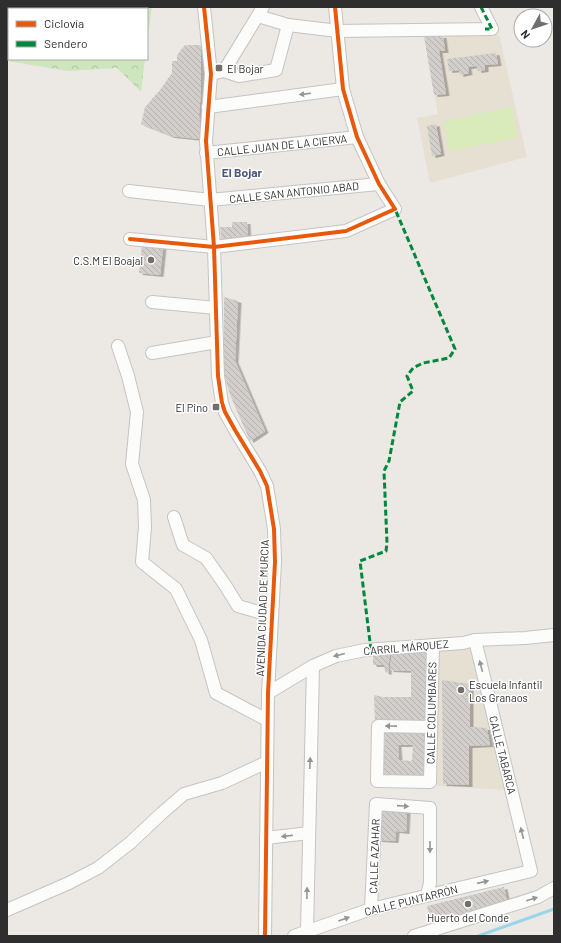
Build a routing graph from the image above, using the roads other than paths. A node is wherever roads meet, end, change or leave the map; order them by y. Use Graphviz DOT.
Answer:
graph roads {
  1 [pos="204,7"];
  2 [pos="335,7"];
  3 [pos="481,7"];
  4 [pos="260,12"];
  5 [pos="288,25"];
  6 [pos="338,31"];
  7 [pos="224,71"];
  8 [pos="211,74"];
  9 [pos="344,89"];
  10 [pos="208,107"];
  11 [pos="357,137"];
  12 [pos="206,153"];
  13 [pos="379,184"];
  14 [pos="129,191"];
  15 [pos="210,200"];
  16 [pos="130,239"];
  17 [pos="214,247"];
  18 [pos="152,302"];
  19 [pos="216,308"];
  20 [pos="217,342"];
  21 [pos="118,346"];
  22 [pos="152,353"];
  23 [pos="174,517"];
  24 [pos="272,616"];
  25 [pos="554,635"];
  26 [pos="475,640"];
  27 [pos="433,645"];
  28 [pos="313,666"];
  29 [pos="268,693"];
  30 [pos="267,720"];
  31 [pos="430,727"];
  32 [pos="267,762"];
  33 [pos="309,833"];
  34 [pos="266,838"];
  35 [pos="531,871"];
  36 [pos="554,888"];
  37 [pos="427,895"];
  38 [pos="371,909"];
  39 [pos="7,910"];
  40 [pos="307,932"];
  41 [pos="265,936"];
  42 [pos="294,936"];
  43 [pos="414,936"];
  1 -- 8 [label="street, AVENIDA CIUDAD DE MURCIA"];
  2 -- 6 [label="street"];
  3 -- 6 [label="street"];
  4 -- 5 [label="street"];
  4 -- 7 [label="street"];
  5 -- 6 [label="street"];
  5 -- 7 [label="street"];
  6 -- 9 [label="street"];
  7 -- 8 [label="street"];
  8 -- 10 [label="street, AVENIDA CIUDAD DE MURCIA"];
  9 -- 10 [label="street, one-way"];
  9 -- 11 [label="street"];
  10 -- 12 [label="street, AVENIDA CIUDAD DE MURCIA"];
  11 -- 12 [label="street, CALLE JUAN DE LA CIERVA"];
  11 -- 13 [label="street"];
  12 -- 15 [label="street, AVENIDA CIUDAD DE MURCIA"];
  13 -- 15 [label="street, CALLE SAN ANTONIO ABAD"];
  13 -- 17 [label="street"];
  14 -- 15 [label="street, CALLE SAN ANTONIO ABAD"];
  15 -- 17 [label="street, AVENIDA CIUDAD DE MURCIA"];
  16 -- 17 [label="street"];
  17 -- 19 [label="street, AVENIDA CIUDAD DE MURCIA"];
  18 -- 19 [label="street"];
  19 -- 20 [label="street, AVENIDA CIUDAD DE MURCIA"];
  20 -- 22 [label="street"];
  20 -- 24 [label="street, AVENIDA CIUDAD DE MURCIA"];
  21 -- 30 [label="street"];
  23 -- 24 [label="street"];
  24 -- 29 [label="street, AVENIDA CIUDAD DE MURCIA"];
  25 -- 26 [label="street, CARRIL MÁRQUEZ"];
  26 -- 27 [label="street, CARRIL MÁRQUEZ"];
  35 -- 26 [label="street, CALLE TABARCA, one-way"];
  27 -- 28 [label="street, CARRIL MÁRQUEZ, one-way"];
  27 -- 31 [label="street, CALLE COLUMBARES"];
  28 -- 29 [label="street, CARRIL MÁRQUEZ"];
  33 -- 28 [label="street, one-way"];
  29 -- 30 [label="street, AVENIDA CIUDAD DE MURCIA"];
  30 -- 32 [label="street, AVENIDA CIUDAD DE MURCIA"];
  31 -- 31 [label="street, CALLE COLUMBARES, one-way"];
  32 -- 34 [label="street, AVENIDA CIUDAD DE MURCIA"];
  32 -- 39 [label="street"];
  33 -- 34 [label="street, one-way"];
  40 -- 33 [label="street, one-way"];
  34 -- 41 [label="street, AVENIDA CIUDAD DE MURCIA"];
  37 -- 35 [label="street, CALLE PUNTARRÓN, one-way"];
  43 -- 36 [label="street, one-way"];
  37 -- 38 [label="street, CALLE PUNTARRÓN"];
  38 -- 37 [label="street, CALLE AZAHAR, one-way"];
  40 -- 38 [label="street, CALLE PUNTARRÓN, one-way"];
  40 -- 42 [label="street, CALLE PUNTARRÓN"];
}
